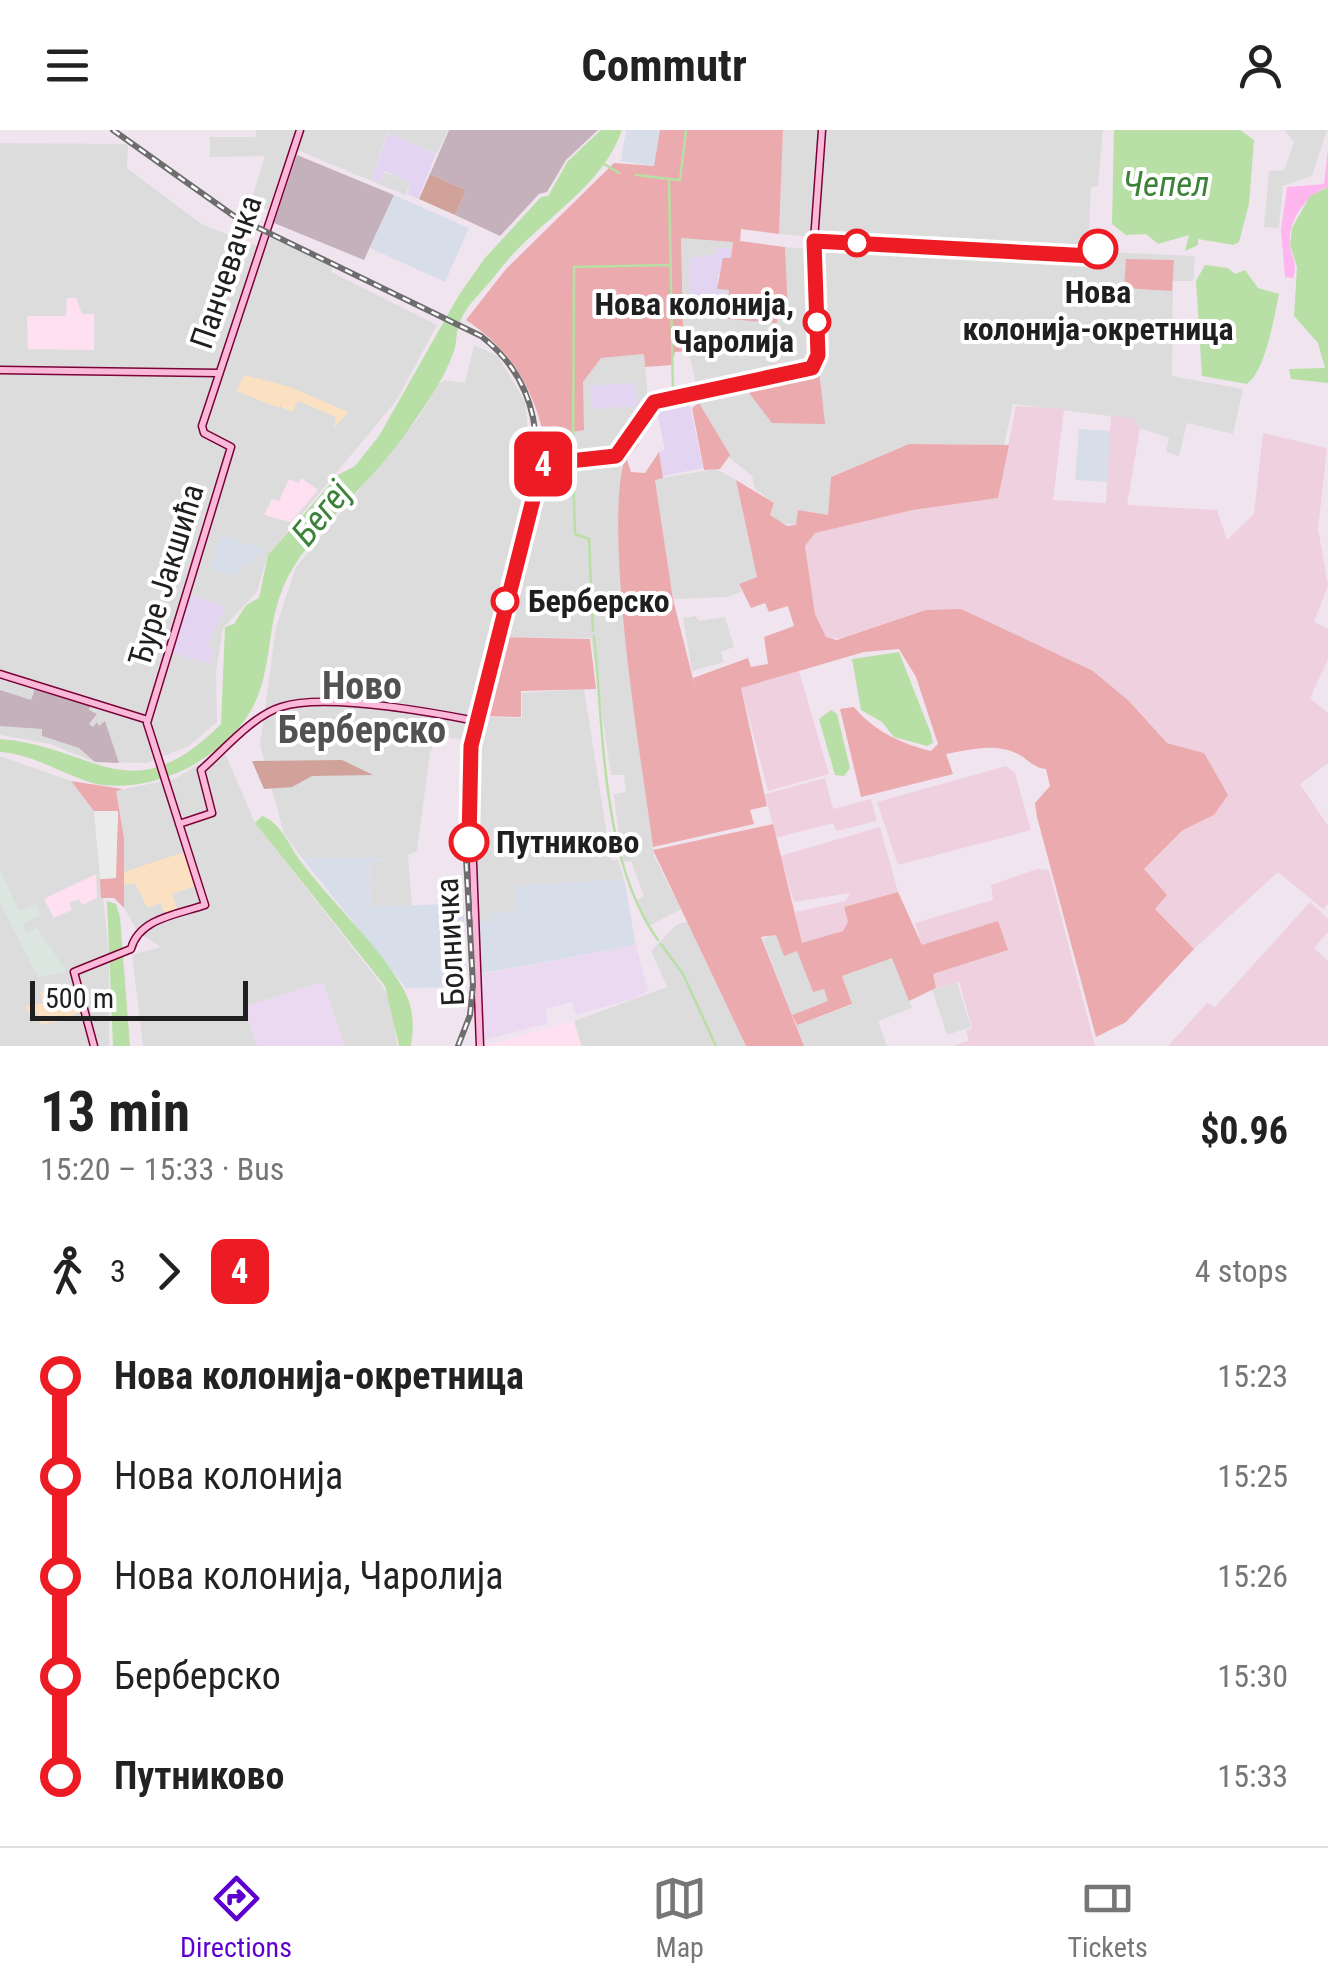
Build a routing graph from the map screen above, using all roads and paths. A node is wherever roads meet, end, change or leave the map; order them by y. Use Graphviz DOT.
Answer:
graph roads {
  1 [pos="300,130"];
  2 [pos="822,130"];
  3 [pos="0,370"];
  4 [pos="218,373"];
  5 [pos="230,444"];
  6 [pos="0,674"];
  7 [pos="476,719"];
  8 [pos="148,720"];
  9 [pos="179,824"];
  10 [pos="94,1046"];
  11 [pos="480,1046"];
  1 -- 4 [label="street, Панчевачка"];
  2 -- 7 [label="street, Болничка"];
  3 -- 4 [label="street"];
  4 -- 5 [label="street, Панчевачка"];
  5 -- 8 [label="street, Ђуре Јакшића"];
  6 -- 8 [label="street"];
  7 -- 9 [label="street"];
  7 -- 11 [label="street, Болничка"];
  8 -- 9 [label="street"];
  9 -- 10 [label="street"];
}
